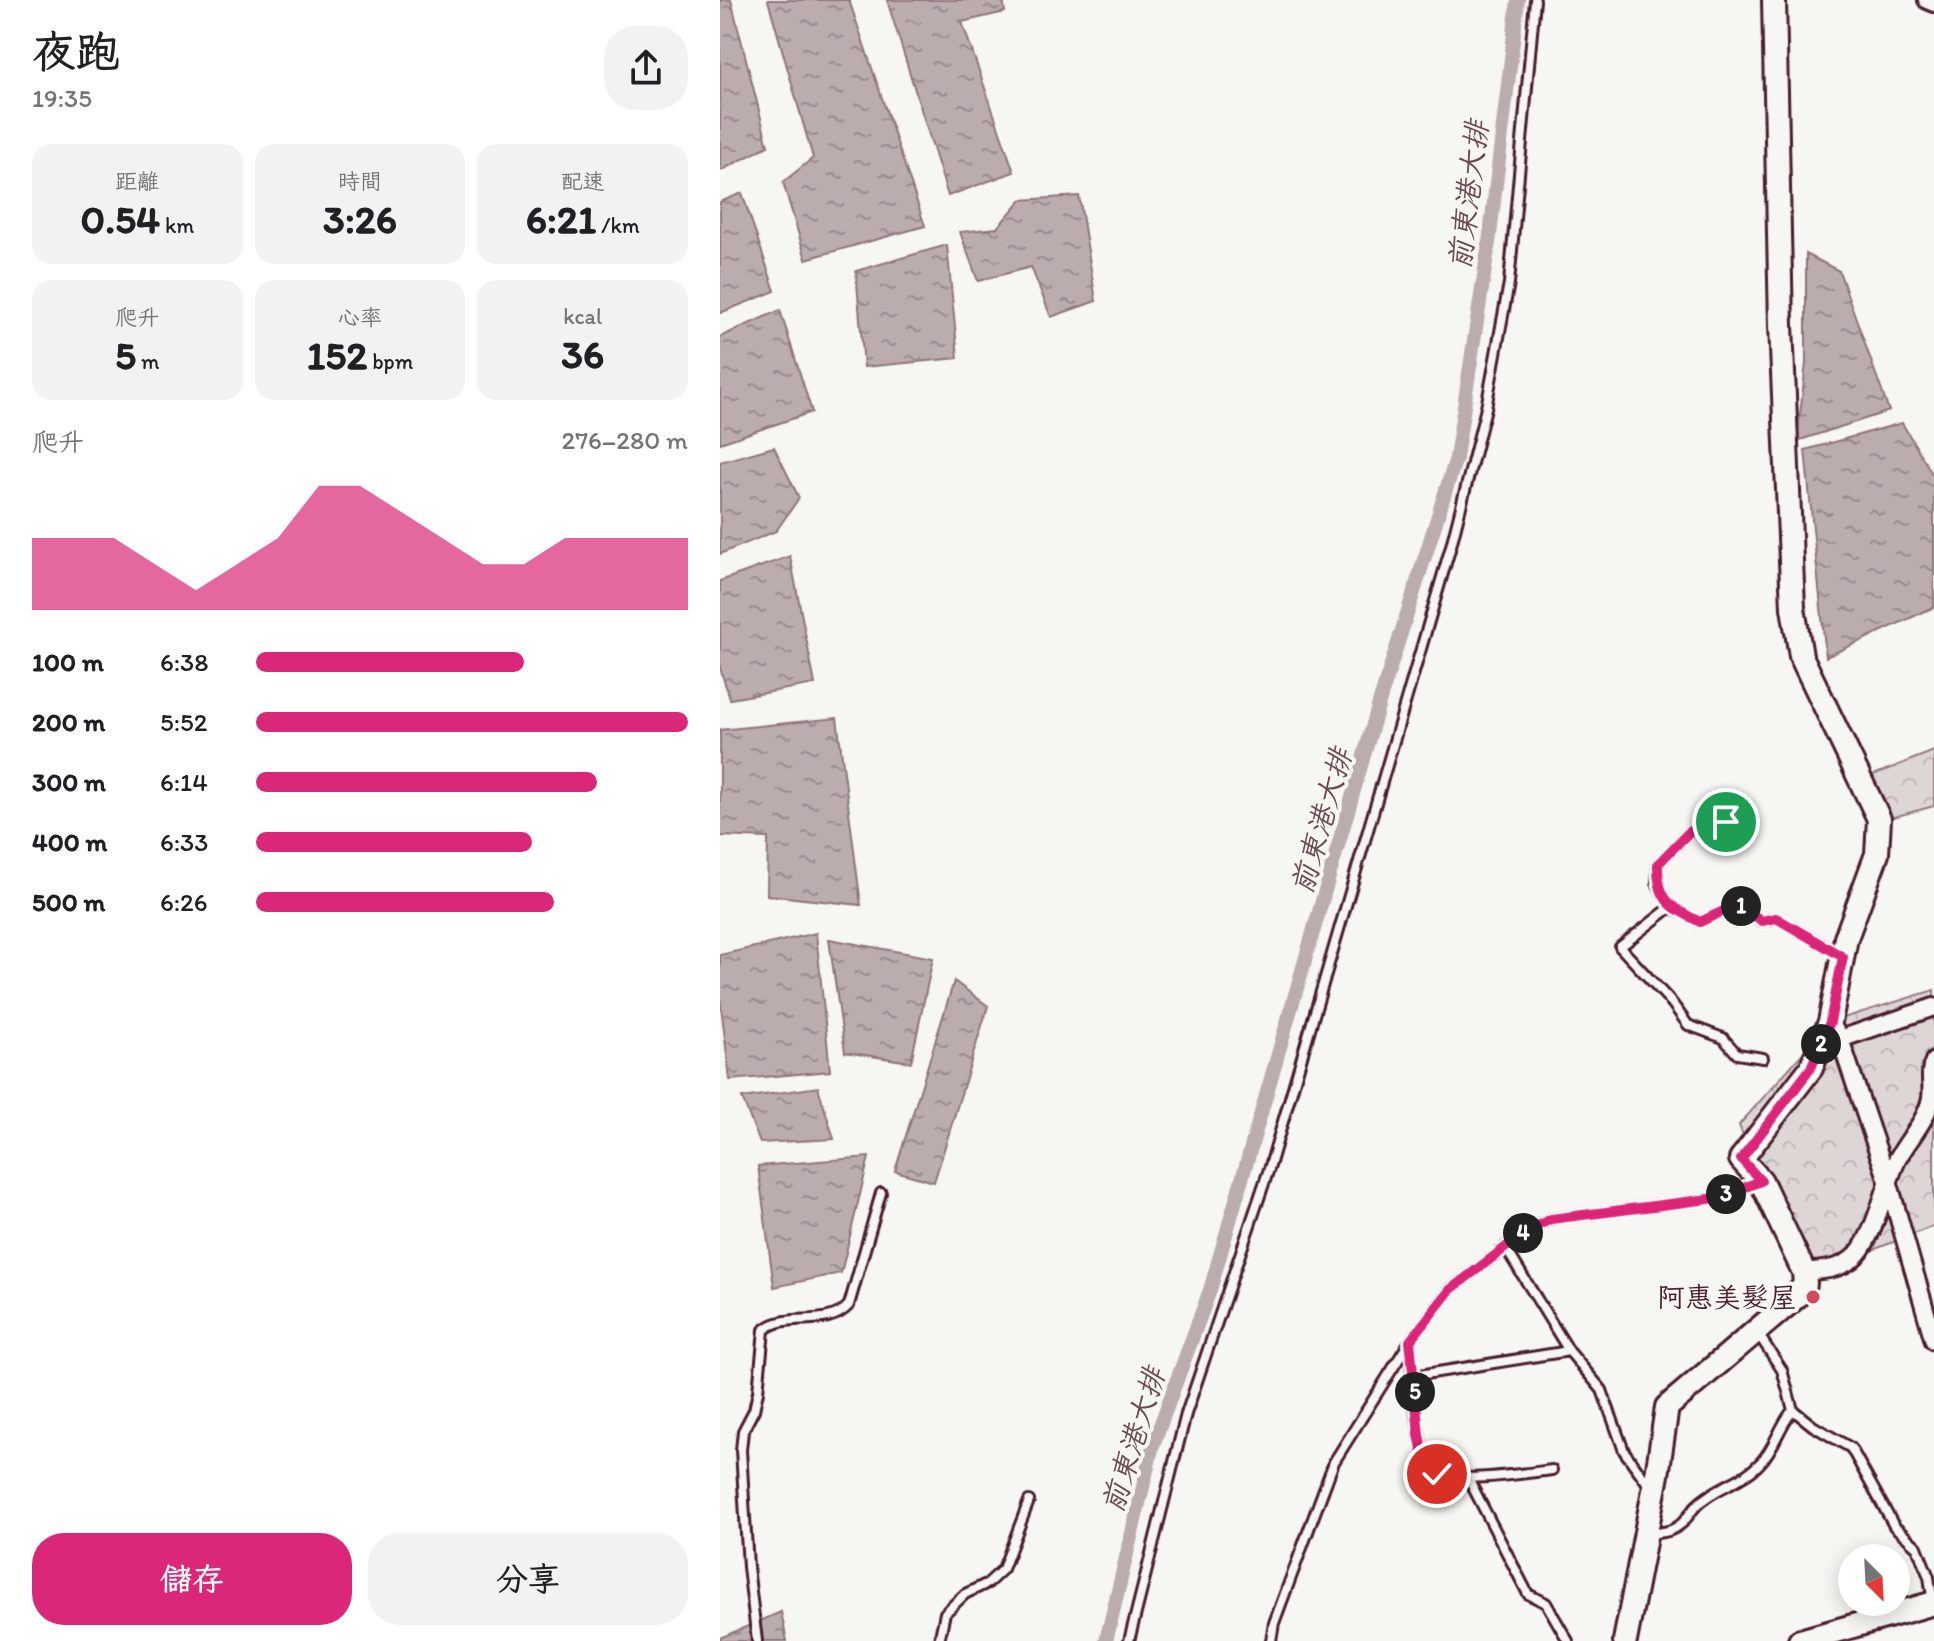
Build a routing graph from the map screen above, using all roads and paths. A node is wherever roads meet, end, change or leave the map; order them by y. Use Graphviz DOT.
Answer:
graph roads {
  1 [pos="1535,0"];
  2 [pos="1774,0"];
  3 [pos="1927,0"];
  4 [pos="1934,3"];
  5 [pos="1726,822"];
  6 [pos="1671,907"];
  7 [pos="1843,957"];
  8 [pos="1934,1007"];
  9 [pos="1835,1031"];
  10 [pos="1763,1058"];
  11 [pos="1934,1061"];
  12 [pos="1761,1181"];
  13 [pos="1889,1184"];
  14 [pos="881,1193"];
  15 [pos="1505,1247"];
  16 [pos="1804,1272"];
  17 [pos="1757,1331"];
  18 [pos="1410,1341"];
  19 [pos="1934,1341"];
  20 [pos="1569,1351"];
  21 [pos="1413,1376"];
  22 [pos="1793,1410"];
  23 [pos="1552,1470"];
  24 [pos="1468,1478"];
  25 [pos="1654,1492"];
  26 [pos="1029,1501"];
  27 [pos="1645,1534"];
  28 [pos="1934,1603"];
  29 [pos="1934,1612"];
  30 [pos="757,1641"];
  31 [pos="939,1641"];
  32 [pos="1129,1641"];
  33 [pos="1271,1641"];
  34 [pos="1568,1641"];
  35 [pos="1625,1641"];
  36 [pos="1800,1641"];
  1 -- 32 [label="lane"];
  2 -- 7 [label="main road"];
  3 -- 4 [label="street"];
  5 -- 6 [label="lane"];
  6 -- 7 [label="lane"];
  6 -- 10 [label="lane"];
  7 -- 9 [label="main road"];
  8 -- 9 [label="street"];
  9 -- 12 [label="main road"];
  9 -- 13 [label="street"];
  11 -- 13 [label="street"];
  12 -- 15 [label="lane"];
  12 -- 16 [label="main road"];
  13 -- 16 [label="street"];
  13 -- 19 [label="street"];
  14 -- 30 [label="lane"];
  15 -- 18 [label="lane"];
  15 -- 20 [label="lane"];
  16 -- 17 [label="main road"];
  17 -- 22 [label="lane"];
  17 -- 25 [label="main road"];
  18 -- 21 [label="lane"];
  18 -- 33 [label="lane"];
  20 -- 21 [label="lane"];
  20 -- 25 [label="lane"];
  21 -- 24 [label="lane"];
  22 -- 27 [label="lane"];
  22 -- 28 [label="lane"];
  23 -- 24 [label="lane"];
  24 -- 34 [label="lane"];
  25 -- 27 [label="main road"];
  26 -- 31 [label="lane"];
  27 -- 35 [label="main road"];
  28 -- 29 [label="lane"];
  28 -- 36 [label="main road"];
}
